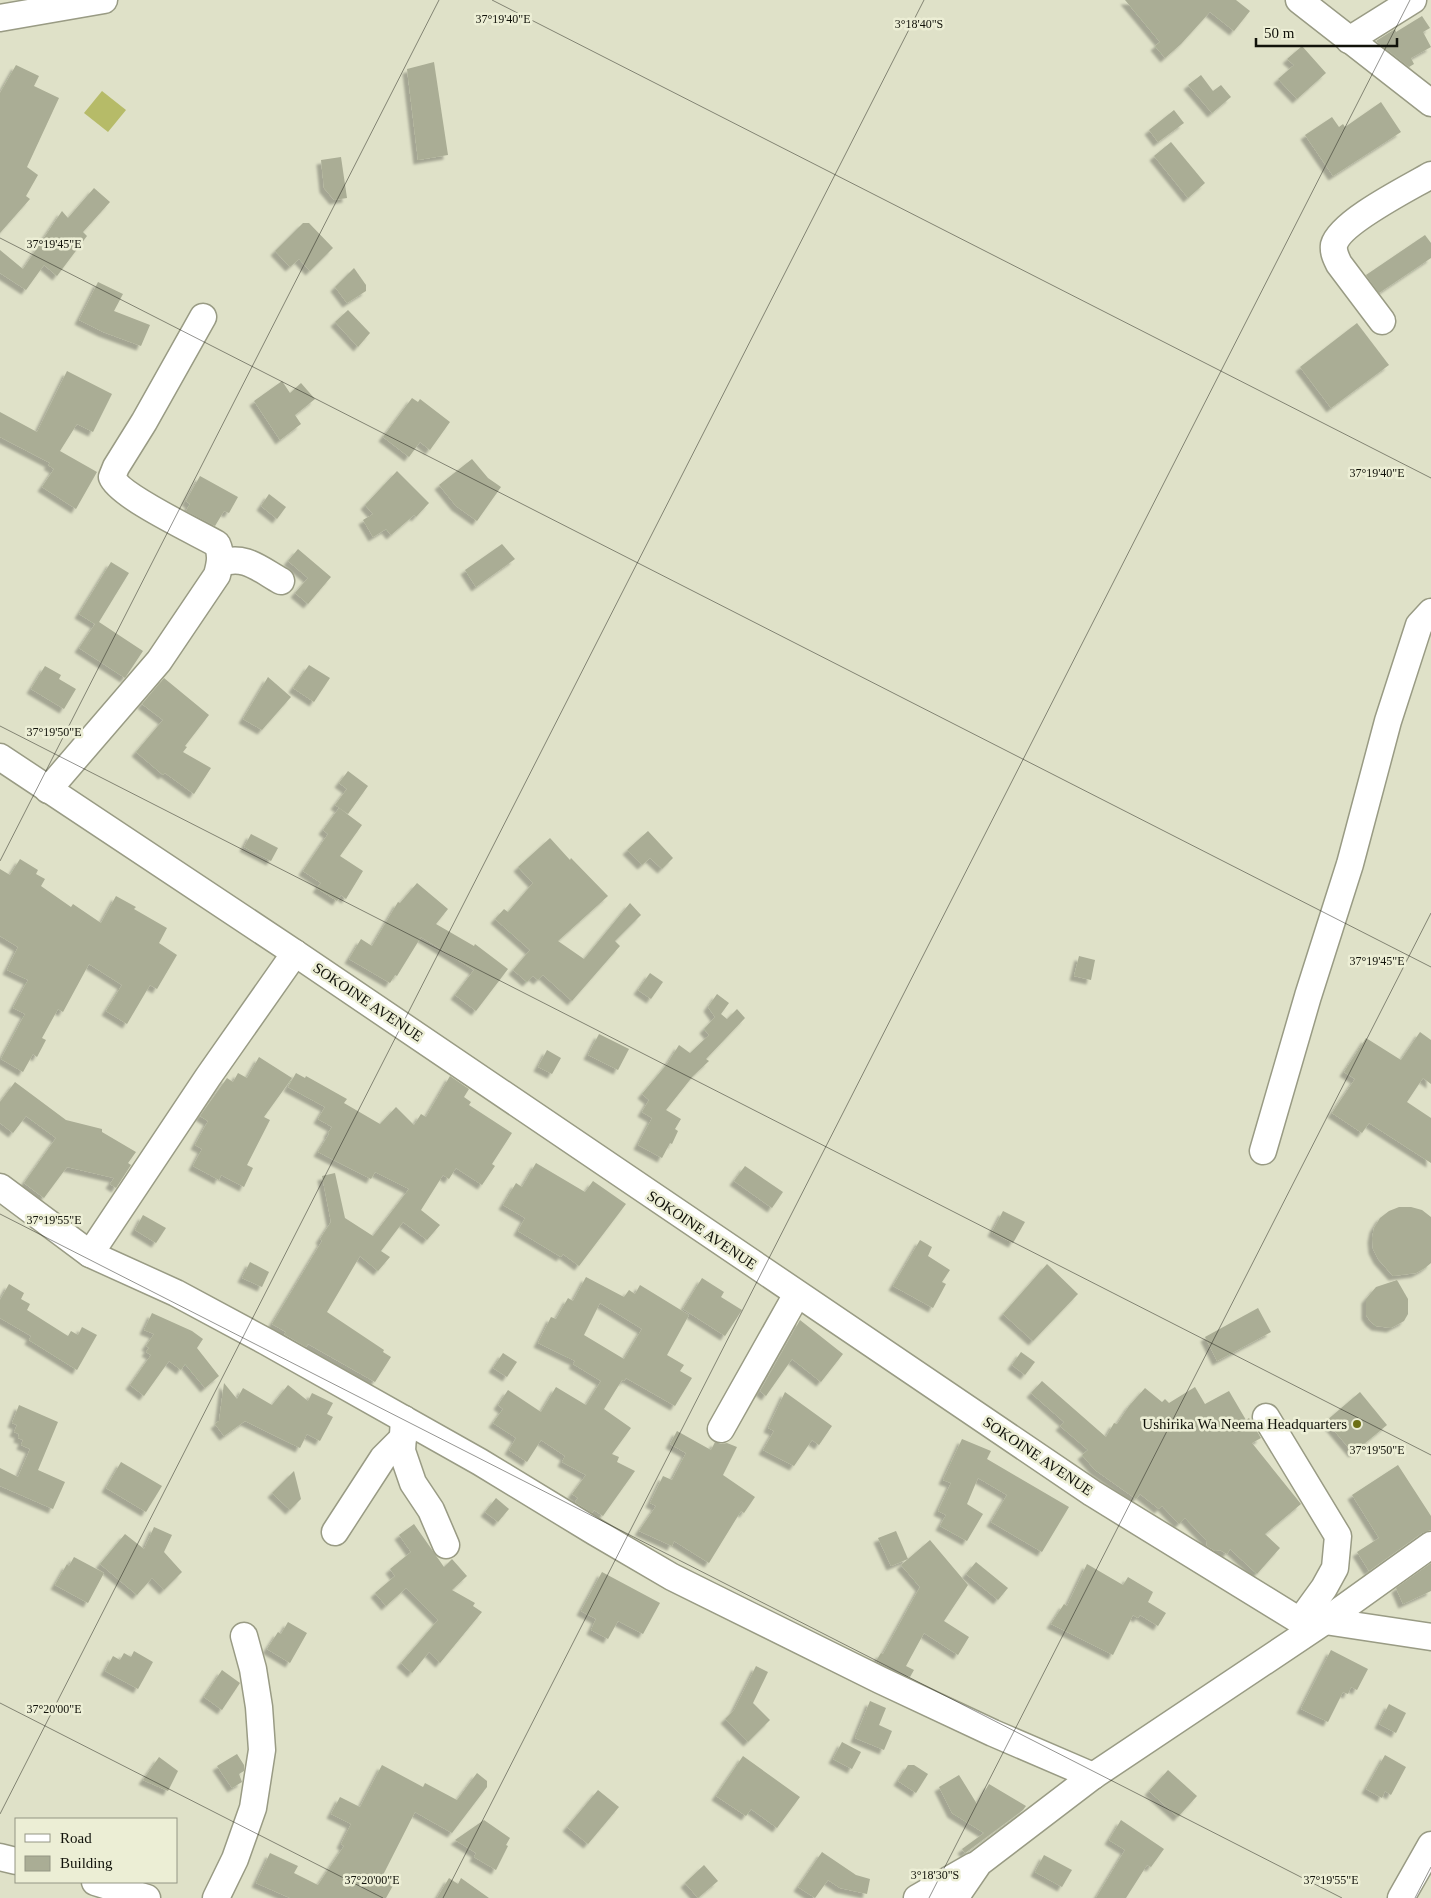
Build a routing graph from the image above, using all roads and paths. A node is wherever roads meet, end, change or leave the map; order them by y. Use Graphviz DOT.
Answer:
graph roads {
  1 [pos="104,0"];
  2 [pos="1298,0"];
  3 [pos="1413,0"];
  4 [pos="0,18"];
  5 [pos="1349,40"];
  6 [pos="1431,103"];
  7 [pos="1431,175"];
  8 [pos="203,317"];
  9 [pos="1382,321"];
  10 [pos="220,564"];
  11 [pos="281,581"];
  12 [pos="1431,612"];
  13 [pos="0,757"];
  14 [pos="48,790"];
  15 [pos="295,952"];
  16 [pos="1263,1151"];
  17 [pos="0,1187"];
  18 [pos="90,1254"];
  19 [pos="797,1294"];
  20 [pos="1266,1417"];
  21 [pos="403,1429"];
  22 [pos="721,1429"];
  23 [pos="335,1532"];
  24 [pos="446,1545"];
  25 [pos="1431,1545"];
  26 [pos="1312,1621"];
  27 [pos="244,1636"];
  28 [pos="1431,1637"];
  29 [pos="1092,1776"];
  30 [pos="1431,1845"];
  31 [pos="0,1857"];
  32 [pos="15,1861"];
  33 [pos="978,1863"];
  34 [pos="98,1883"];
  35 [pos="147,1898"];
  36 [pos="216,1898"];
  37 [pos="917,1898"];
  38 [pos="955,1898"];
  39 [pos="1401,1898"];
  1 -- 4 [label="street"];
  2 -- 5 [label="street"];
  3 -- 5 [label="street"];
  5 -- 6 [label="street"];
  7 -- 9 [label="street"];
  8 -- 10 [label="street"];
  10 -- 11 [label="street"];
  10 -- 14 [label="street"];
  12 -- 16 [label="street"];
  13 -- 14 [label="street, SOKOINE AVENUE"];
  14 -- 15 [label="street, SOKOINE AVENUE"];
  15 -- 18 [label="street"];
  15 -- 19 [label="street, SOKOINE AVENUE"];
  17 -- 18 [label="street"];
  18 -- 21 [label="street"];
  19 -- 22 [label="street"];
  19 -- 26 [label="street, SOKOINE AVENUE"];
  20 -- 26 [label="street"];
  21 -- 23 [label="street"];
  21 -- 24 [label="street"];
  21 -- 29 [label="street"];
  25 -- 26 [label="street"];
  26 -- 28 [label="street, SOKOINE AVENUE"];
  26 -- 29 [label="street"];
  27 -- 36 [label="street"];
  29 -- 33 [label="street"];
  30 -- 39 [label="street"];
  31 -- 32 [label="street"];
  33 -- 37 [label="street"];
  33 -- 38 [label="street"];
  34 -- 35 [label="street"];
}
